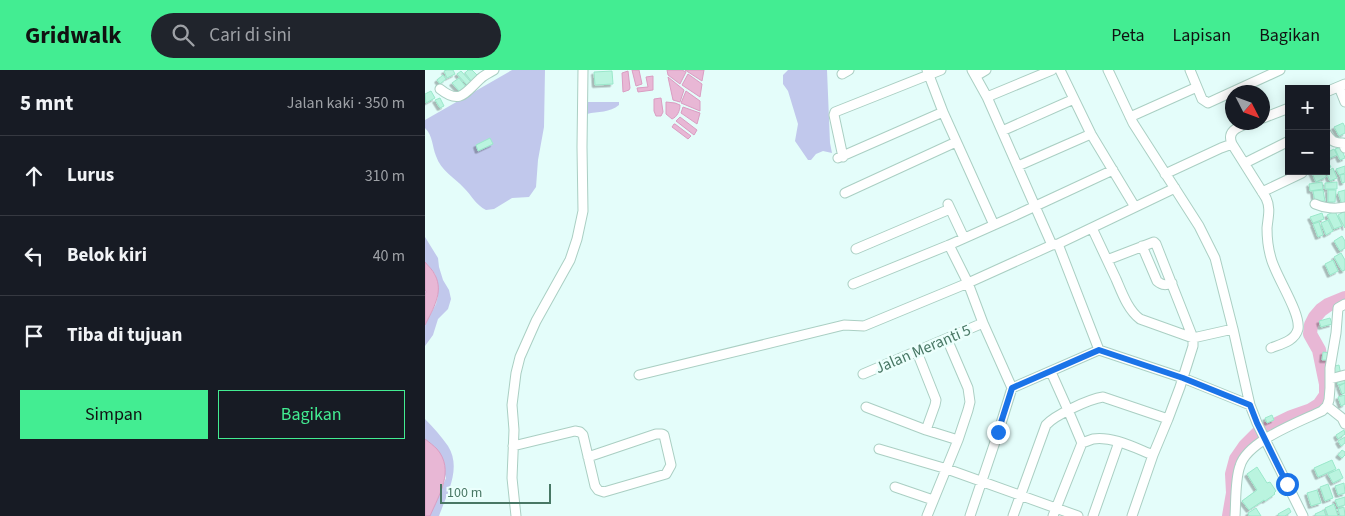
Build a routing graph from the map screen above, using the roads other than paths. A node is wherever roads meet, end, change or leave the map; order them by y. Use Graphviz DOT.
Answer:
graph roads {
  1 [pos="494,70"];
  2 [pos="583,70"];
  3 [pos="941,70"];
  4 [pos="986,70"];
  5 [pos="1052,70"];
  6 [pos="1060,70"];
  7 [pos="1108,70"];
  8 [pos="1190,70"];
  9 [pos="1280,70"];
  10 [pos="928,72"];
  11 [pos="974,73"];
  12 [pos="1267,73"];
  13 [pos="1342,85"];
  14 [pos="1197,87"];
  15 [pos="440,89"];
  16 [pos="1330,90"];
  17 [pos="987,97"];
  18 [pos="1074,99"];
  19 [pos="1345,102"];
  20 [pos="1285,110"];
  21 [pos="943,112"];
  22 [pos="1270,115"];
  23 [pos="1130,116"];
  24 [pos="1236,130"];
  25 [pos="1002,131"];
  26 [pos="1091,134"];
  27 [pos="1330,139"];
  28 [pos="956,142"];
  29 [pos="1285,143"];
  30 [pos="1232,144"];
  31 [pos="1345,148"];
  32 [pos="1245,163"];
  33 [pos="1017,166"];
  34 [pos="1113,170"];
  35 [pos="1165,174"];
  36 [pos="1298,175"];
  37 [pos="1175,188"];
  38 [pos="845,192"];
  39 [pos="1262,192"];
  40 [pos="1315,204"];
  41 [pos="1034,206"];
  42 [pos="1135,207"];
  43 [pos="1345,207"];
  44 [pos="994,225"];
  45 [pos="1092,228"];
  46 [pos="964,238"];
  47 [pos="1055,244"];
  48 [pos="949,245"];
  49 [pos="1142,246"];
  50 [pos="856,249"];
  51 [pos="1107,260"];
  52 [pos="968,283"];
  53 [pos="1172,283"];
  54 [pos="853,284"];
  55 [pos="1345,304"];
  56 [pos="983,323"];
  57 [pos="1233,329"];
  58 [pos="1193,338"];
  59 [pos="947,339"];
  60 [pos="1271,348"];
  61 [pos="1099,350"];
  62 [pos="917,352"];
  63 [pos="1051,372"];
  64 [pos="863,374"];
  65 [pos="639,375"];
  66 [pos="1345,375"];
  67 [pos="1183,378"];
  68 [pos="1330,379"];
  69 [pos="1012,388"];
  70 [pos="1250,405"];
  71 [pos="1327,406"];
  72 [pos="866,407"];
  73 [pos="1069,410"];
  74 [pos="1169,419"];
  75 [pos="1345,424"];
  76 [pos="926,430"];
  77 [pos="1265,438"];
  78 [pos="958,440"];
  79 [pos="1119,442"];
  80 [pos="1082,443"];
  81 [pos="513,446"];
  82 [pos="879,449"];
  83 [pos="1153,455"];
  84 [pos="588,457"];
  85 [pos="947,469"];
  86 [pos="981,482"];
  87 [pos="895,487"];
  88 [pos="1020,496"];
  89 [pos="933,500"];
  90 [pos="1055,512"];
  91 [pos="516,516"];
  92 [pos="927,516"];
  93 [pos="970,516"];
  94 [pos="1013,516"];
  95 [pos="1078,516"];
  96 [pos="1093,516"];
  97 [pos="1132,516"];
  98 [pos="1235,516"];
  99 [pos="1303,516"];
  1 -- 15 [label="street"];
  2 -- 81 [label="street"];
  3 -- 10 [label="street"];
  4 -- 11 [label="street"];
  5 -- 17 [label="street"];
  6 -- 18 [label="street"];
  7 -- 23 [label="street"];
  8 -- 14 [label="street"];
  9 -- 12 [label="street"];
  10 -- 21 [label="street"];
  10 -- 21 [label="street"];
  11 -- 17 [label="street"];
  12 -- 14 [label="street"];
  13 -- 16 [label="street"];
  13 -- 19 [label="street"];
  14 -- 23 [label="street"];
  17 -- 25 [label="street"];
  18 -- 25 [label="street"];
  18 -- 26 [label="street"];
  20 -- 22 [label="street"];
  21 -- 28 [label="street"];
  23 -- 35 [label="street"];
  24 -- 30 [label="street"];
  25 -- 33 [label="street"];
  26 -- 33 [label="street"];
  26 -- 34 [label="street"];
  27 -- 31 [label="street"];
  28 -- 38 [label="street"];
  28 -- 44 [label="street"];
  29 -- 32 [label="street"];
  30 -- 32 [label="street"];
  30 -- 35 [label="street"];
  32 -- 39 [label="street"];
  33 -- 41 [label="street"];
  34 -- 41 [label="street"];
  34 -- 42 [label="street"];
  35 -- 37 [label="street"];
  36 -- 39 [label="street"];
  37 -- 42 [label="street"];
  37 -- 57 [label="street"];
  39 -- 60 [label="street"];
  40 -- 43 [label="street"];
  41 -- 44 [label="street"];
  41 -- 47 [label="street"];
  42 -- 45 [label="street"];
  44 -- 46 [label="street"];
  45 -- 47 [label="street"];
  45 -- 51 [label="street"];
  46 -- 48 [label="street"];
  46 -- 50 [label="street"];
  47 -- 52 [label="street"];
  47 -- 61 [label="street"];
  48 -- 52 [label="street"];
  48 -- 54 [label="street"];
  49 -- 51 [label="street"];
  49 -- 53 [label="street"];
  49 -- 53 [label="street"];
  51 -- 58 [label="street"];
  52 -- 56 [label="street"];
  52 -- 65 [label="street"];
  53 -- 58 [label="street"];
  55 -- 68 [label="street"];
  56 -- 59 [label="street, Jalan Meranti 5"];
  56 -- 69 [label="street"];
  57 -- 58 [label="street"];
  57 -- 70 [label="street"];
  58 -- 67 [label="street"];
  59 -- 62 [label="street, Jalan Meranti 5"];
  59 -- 78 [label="street"];
  61 -- 63 [label="street"];
  61 -- 67 [label="street"];
  62 -- 64 [label="street, Jalan Meranti 5"];
  62 -- 76 [label="street"];
  63 -- 69 [label="street"];
  63 -- 73 [label="street"];
  66 -- 68 [label="street"];
  67 -- 70 [label="street"];
  67 -- 74 [label="street"];
  68 -- 71 [label="street"];
  69 -- 86 [label="street"];
  70 -- 77 [label="street"];
  71 -- 75 [label="street"];
  71 -- 77 [label="street"];
  72 -- 76 [label="street"];
  73 -- 74 [label="street"];
  73 -- 80 [label="street"];
  73 -- 88 [label="street"];
  74 -- 83 [label="street"];
  76 -- 78 [label="street"];
  77 -- 98 [label="street"];
  77 -- 99 [label="street"];
  78 -- 85 [label="street"];
  79 -- 80 [label="street"];
  79 -- 83 [label="street"];
  79 -- 96 [label="street"];
  80 -- 90 [label="street"];
  81 -- 84 [label="street"];
  81 -- 91 [label="street"];
  82 -- 85 [label="street"];
  83 -- 97 [label="street"];
  84 -- 84 [label="street"];
  85 -- 86 [label="street"];
  85 -- 89 [label="street"];
  86 -- 88 [label="street"];
  86 -- 93 [label="street"];
  87 -- 89 [label="street"];
  88 -- 90 [label="street"];
  88 -- 94 [label="street"];
  89 -- 92 [label="street"];
  90 -- 95 [label="street"];
}
